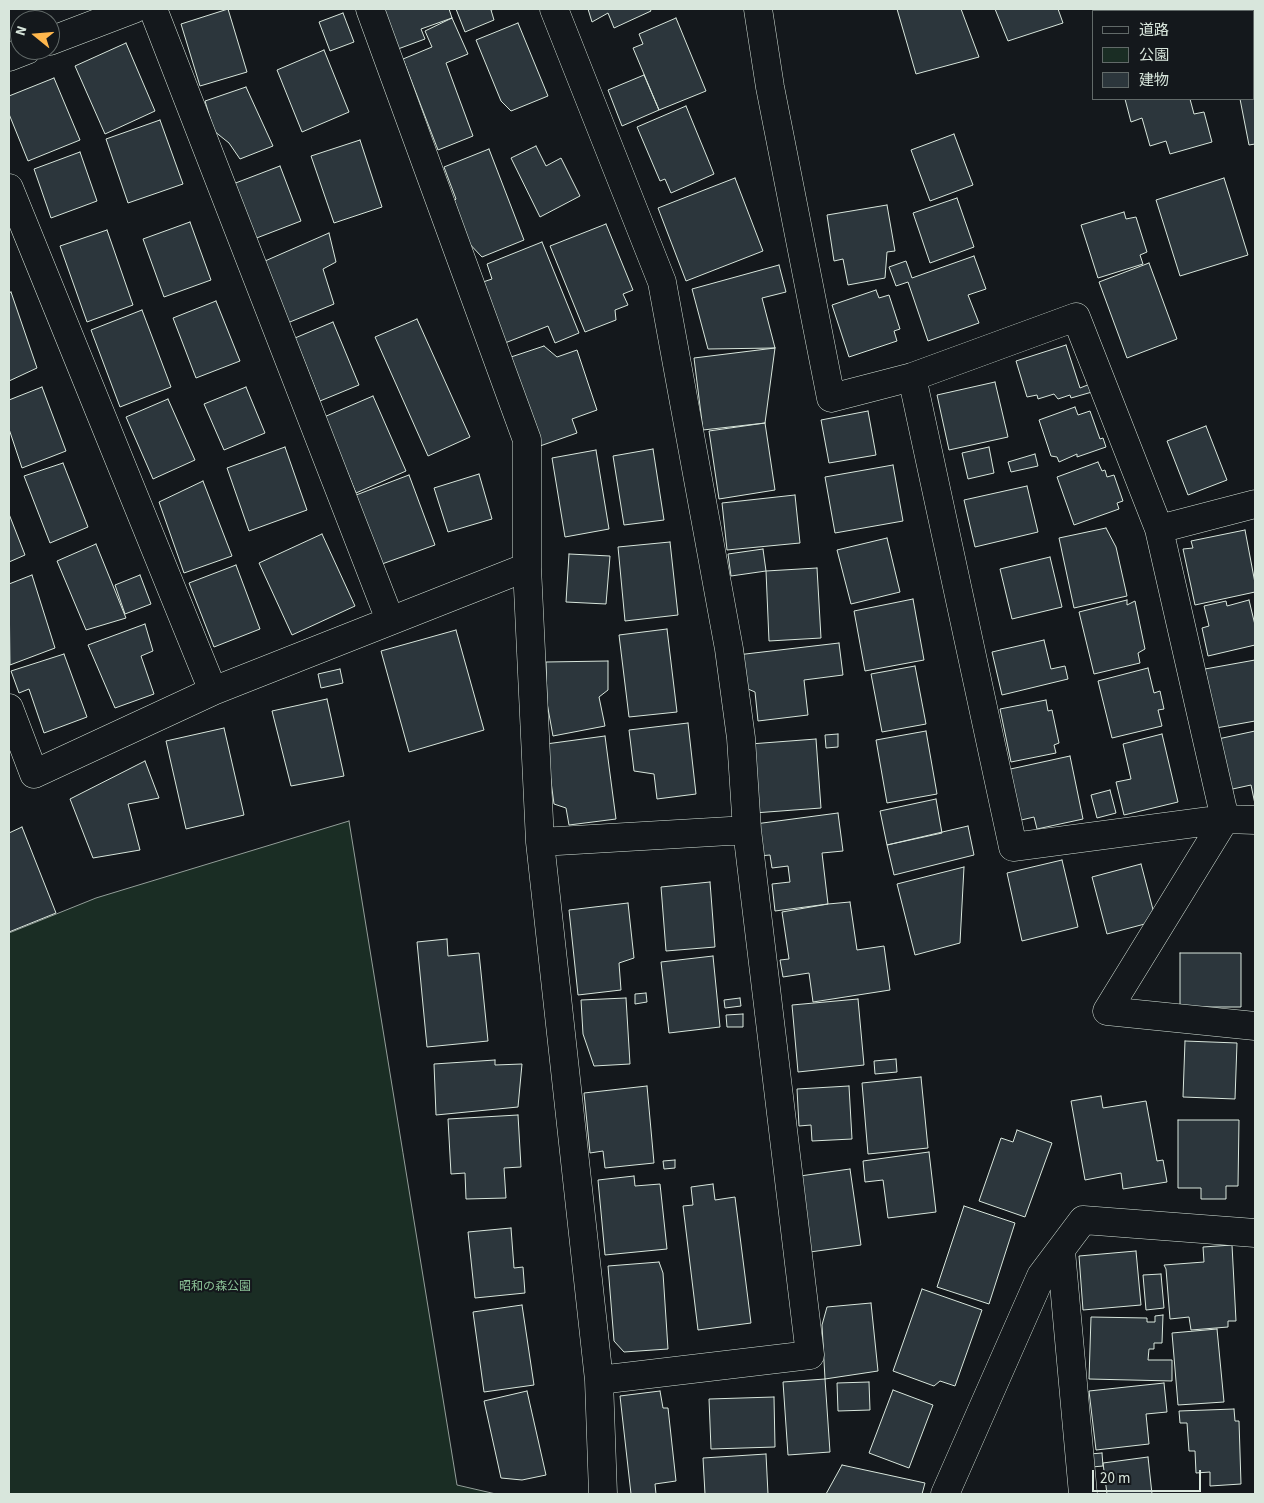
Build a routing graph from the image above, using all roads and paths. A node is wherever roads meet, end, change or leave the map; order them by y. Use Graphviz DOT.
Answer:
graph roads {
  1 [pos="134,9"];
  2 [pos="153,9"];
  3 [pos="370,9"];
  4 [pos="554,9"];
  5 [pos="758,9"];
  6 [pos="60,37"];
  7 [pos="9,188"];
  8 [pos="912,377"];
  9 [pos="1255,504"];
  10 [pos="1159,529"];
  11 [pos="527,567"];
  12 [pos="390,620"];
  13 [pos="213,690"];
  14 [pos="9,708"];
  15 [pos="1225,819"];
  16 [pos="1255,820"];
  17 [pos="747,830"];
  18 [pos="540,842"];
  19 [pos="1255,1026"];
  20 [pos="1255,1233"];
  21 [pos="1060,1251"];
  22 [pos="599,1380"];
  23 [pos="603,1494"];
  24 [pos="945,1494"];
  25 [pos="1082,1494"];
  1 -- 6 [label="street"];
  2 -- 12 [label="street"];
  3 -- 11 [label="street"];
  4 -- 17 [label="street"];
  5 -- 8 [label="street"];
  7 -- 13 [label="street"];
  8 -- 10 [label="street"];
  8 -- 15 [label="street"];
  9 -- 10 [label="street"];
  10 -- 15 [label="street"];
  11 -- 12 [label="street"];
  11 -- 18 [label="street"];
  12 -- 13 [label="street"];
  13 -- 14 [label="street"];
  15 -- 16 [label="street"];
  15 -- 19 [label="street"];
  17 -- 18 [label="street"];
  17 -- 22 [label="street"];
  18 -- 22 [label="street"];
  20 -- 21 [label="street"];
  21 -- 24 [label="street"];
  21 -- 25 [label="street"];
  22 -- 23 [label="street"];
}
